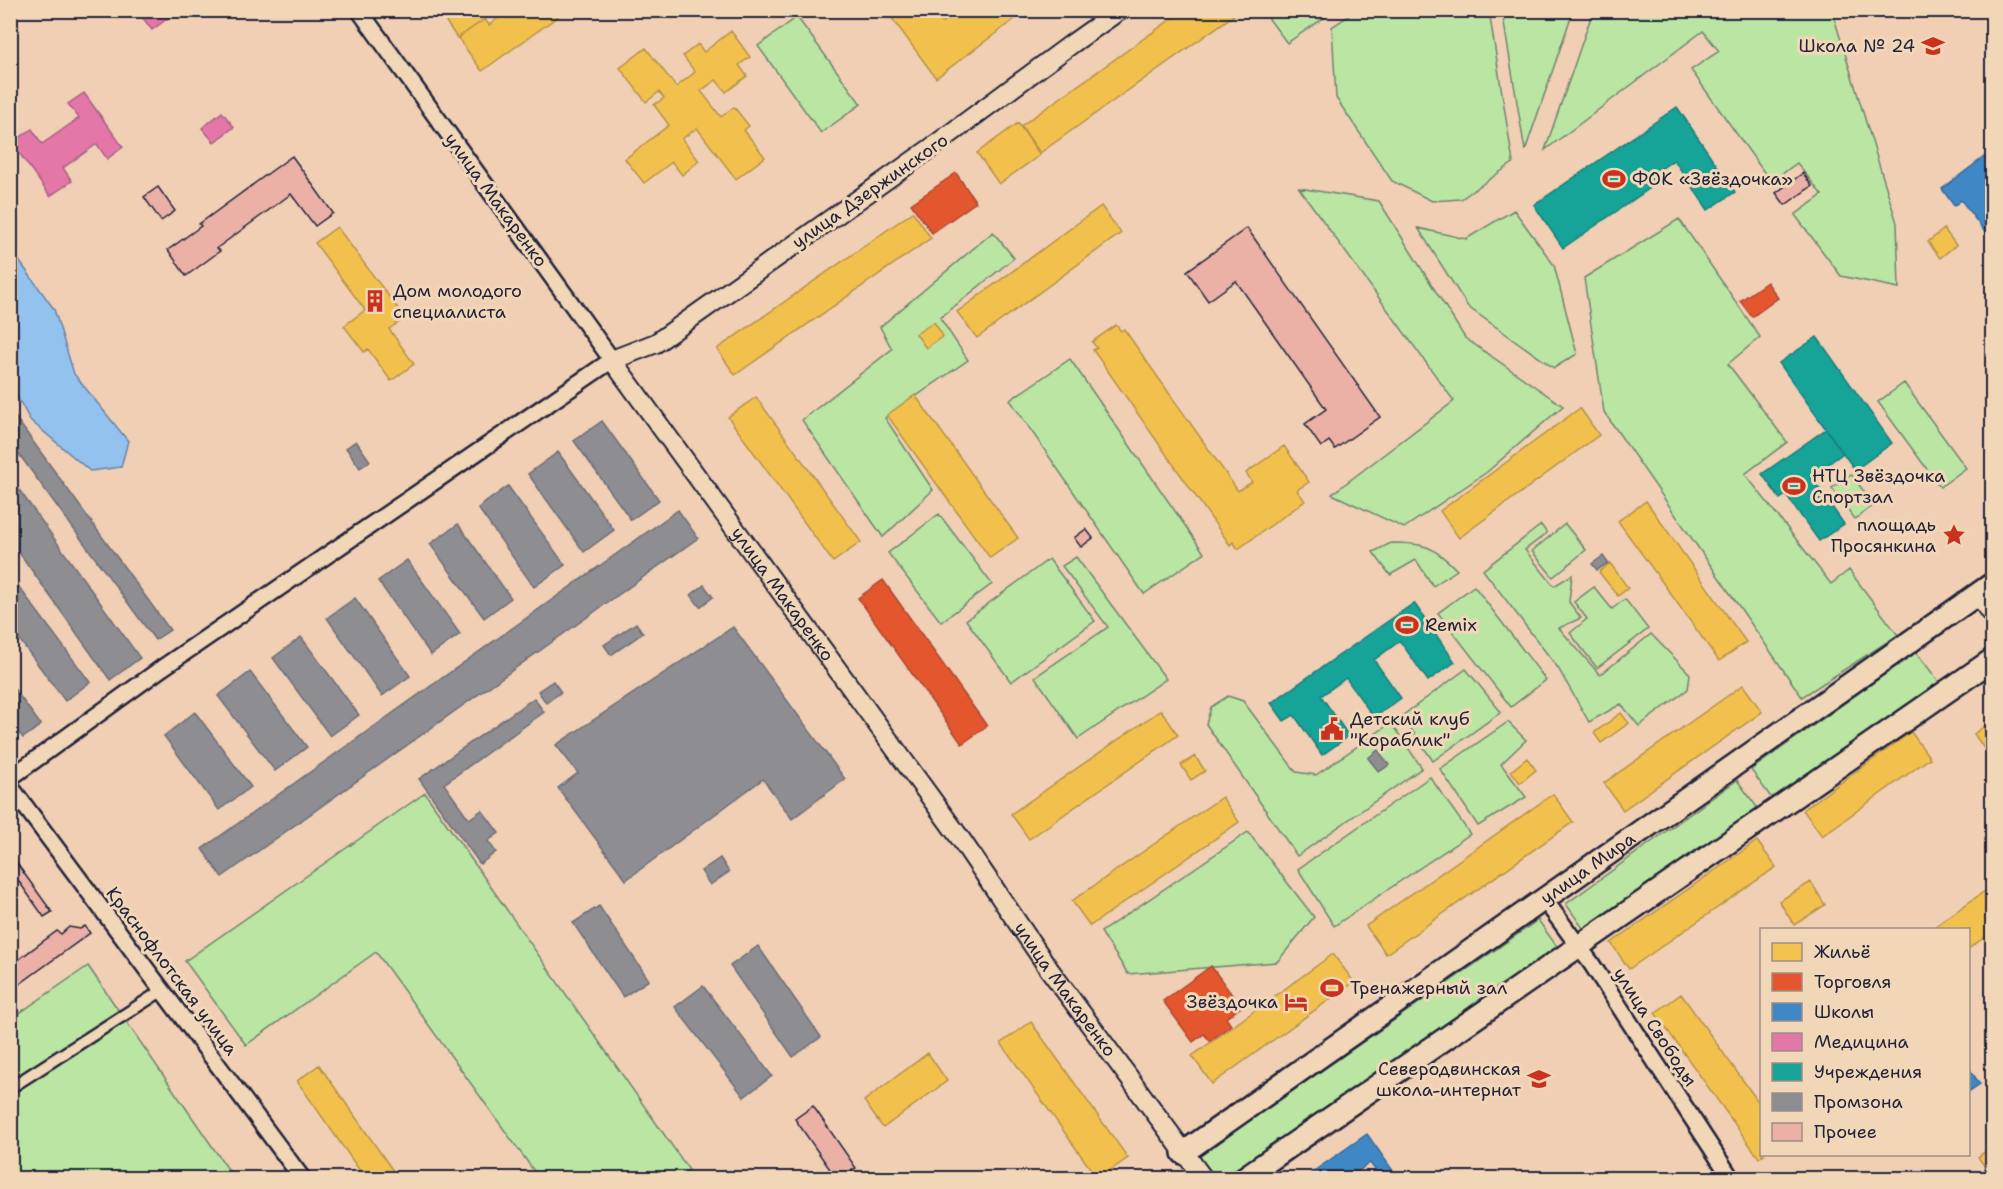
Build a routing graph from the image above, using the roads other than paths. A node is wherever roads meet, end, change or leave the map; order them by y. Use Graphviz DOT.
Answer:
graph roads {
  1 [pos="359,10"];
  2 [pos="1120,10"];
  3 [pos="612,360"];
  4 [pos="1985,590"];
  5 [pos="1992,615"];
  6 [pos="1992,660"];
  7 [pos="10,778"];
  8 [pos="10,786"];
  9 [pos="1544,899"];
  10 [pos="1577,947"];
  11 [pos="162,990"];
  12 [pos="10,1088"];
  13 [pos="1183,1153"];
  14 [pos="302,1179"];
  15 [pos="1203,1179"];
  16 [pos="1244,1179"];
  17 [pos="1731,1179"];
  1 -- 3 [label="street, улица Макаренко"];
  2 -- 3 [label="street, улица Дзержинского"];
  3 -- 7 [label="street"];
  3 -- 13 [label="street, улица Макаренко"];
  4 -- 5 [label="street"];
  4 -- 9 [label="main road, улица Мира"];
  6 -- 10 [label="main road"];
  8 -- 11 [label="street, Краснофлотская улица"];
  9 -- 10 [label="street, улица Свободы"];
  9 -- 13 [label="main road, улица Мира"];
  10 -- 16 [label="main road"];
  10 -- 17 [label="street, улица Свободы"];
  11 -- 12 [label="street"];
  11 -- 14 [label="street, Краснофлотская улица"];
  13 -- 15 [label="street, улица Макаренко"];
}
